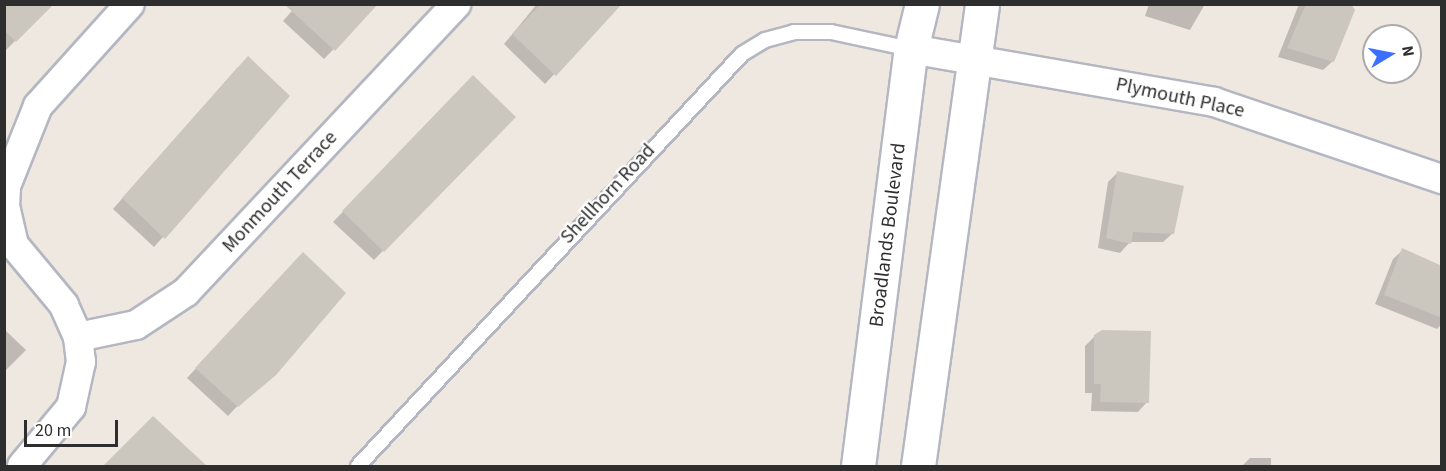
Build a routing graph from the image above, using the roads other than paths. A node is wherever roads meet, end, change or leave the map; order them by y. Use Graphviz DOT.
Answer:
graph roads {
  1 [pos="129,4"];
  2 [pos="456,4"];
  3 [pos="922,4"];
  4 [pos="982,4"];
  5 [pos="911,49"];
  6 [pos="971,60"];
  7 [pos="1442,179"];
  8 [pos="78,337"];
  9 [pos="22,466"];
  10 [pos="358,466"];
  11 [pos="858,466"];
  12 [pos="918,466"];
  1 -- 8 [label="street"];
  2 -- 8 [label="street, Monmouth Terrace"];
  3 -- 5 [label="main road, Broadlands Boulevard"];
  4 -- 6 [label="main road"];
  5 -- 6 [label="street, Plymouth Place"];
  5 -- 10 [label="lane, Shellhorn Road"];
  5 -- 11 [label="main road, Broadlands Boulevard"];
  6 -- 7 [label="street, Plymouth Place"];
  6 -- 12 [label="main road"];
  8 -- 9 [label="street"];
}
